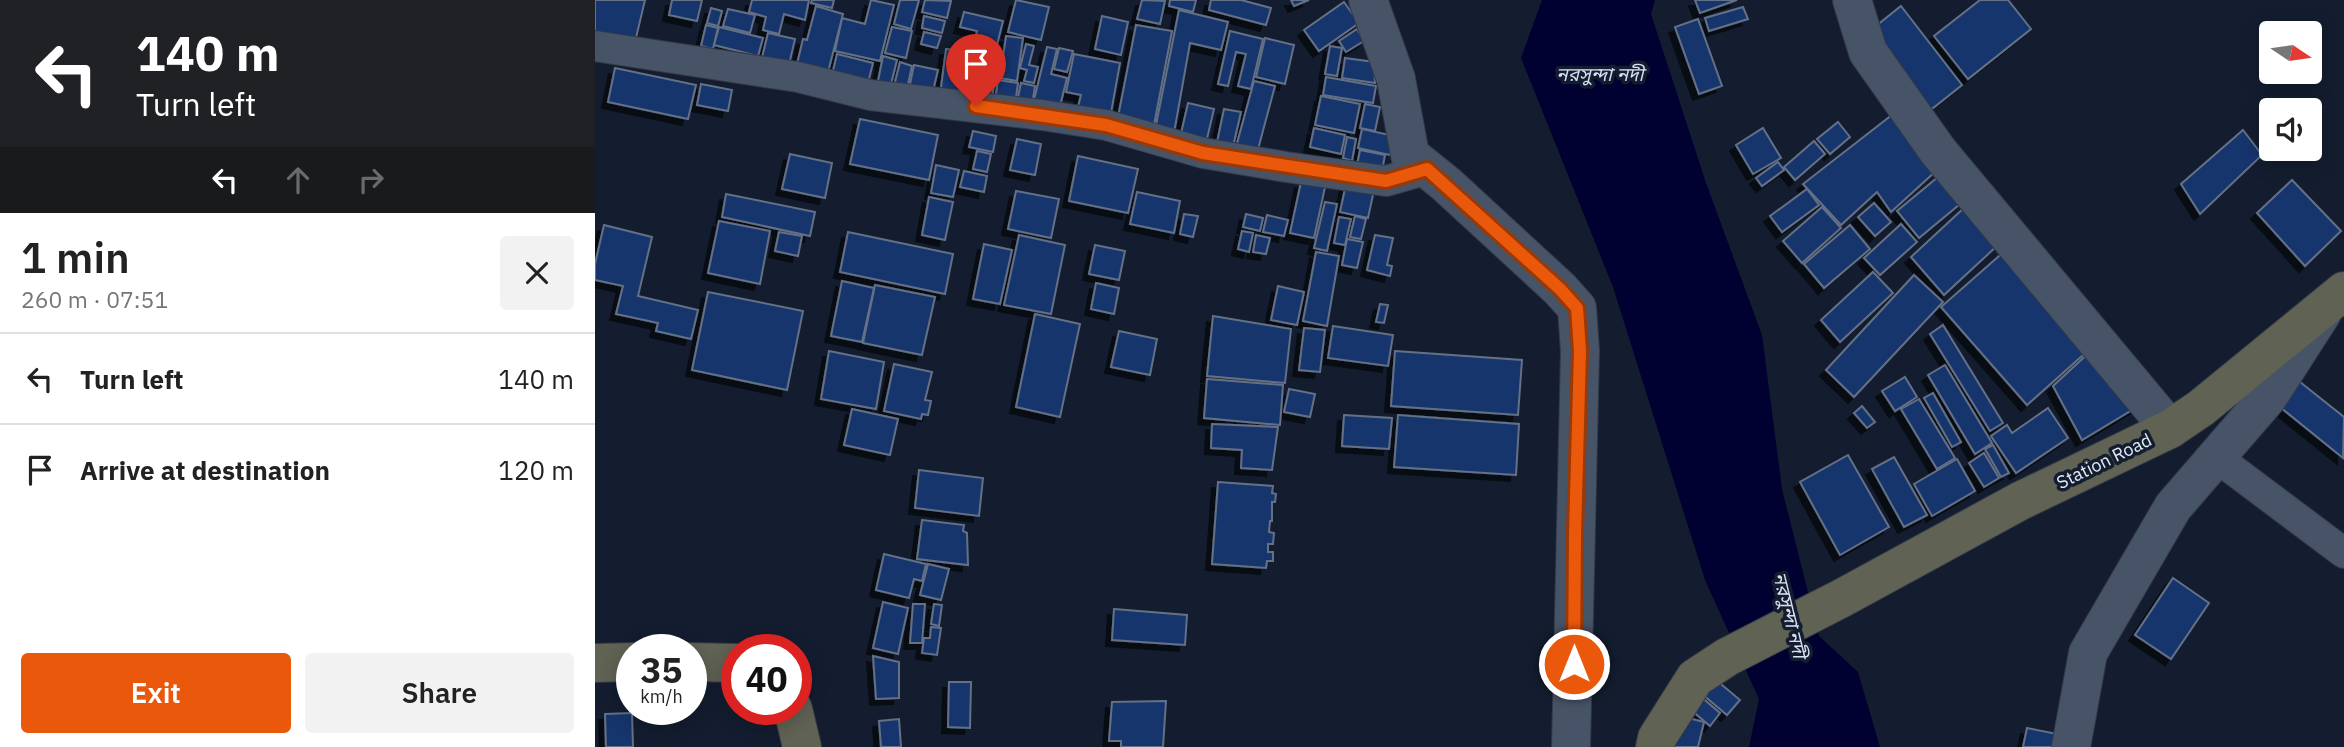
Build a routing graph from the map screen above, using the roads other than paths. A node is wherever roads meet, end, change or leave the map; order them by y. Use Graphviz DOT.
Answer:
graph roads {
  1 [pos="1368,0"];
  2 [pos="1852,0"];
  3 [pos="595,46"];
  4 [pos="1427,169"];
  5 [pos="2334,300"];
  6 [pos="2170,429"];
  7 [pos="2216,457"];
  8 [pos="2344,553"];
  9 [pos="616,662"];
  10 [pos="595,663"];
  11 [pos="797,725"];
  12 [pos="802,747"];
  13 [pos="1571,747"];
  14 [pos="1655,747"];
  15 [pos="2071,747"];
  1 -- 4 [label="street"];
  2 -- 6 [label="street"];
  3 -- 4 [label="street"];
  4 -- 13 [label="street"];
  5 -- 6 [label="main road, Station Road"];
  5 -- 7 [label="street"];
  6 -- 14 [label="main road, Station Road"];
  7 -- 8 [label="street"];
  7 -- 15 [label="street"];
  9 -- 10 [label="main road"];
  11 -- 12 [label="main road"];
}
